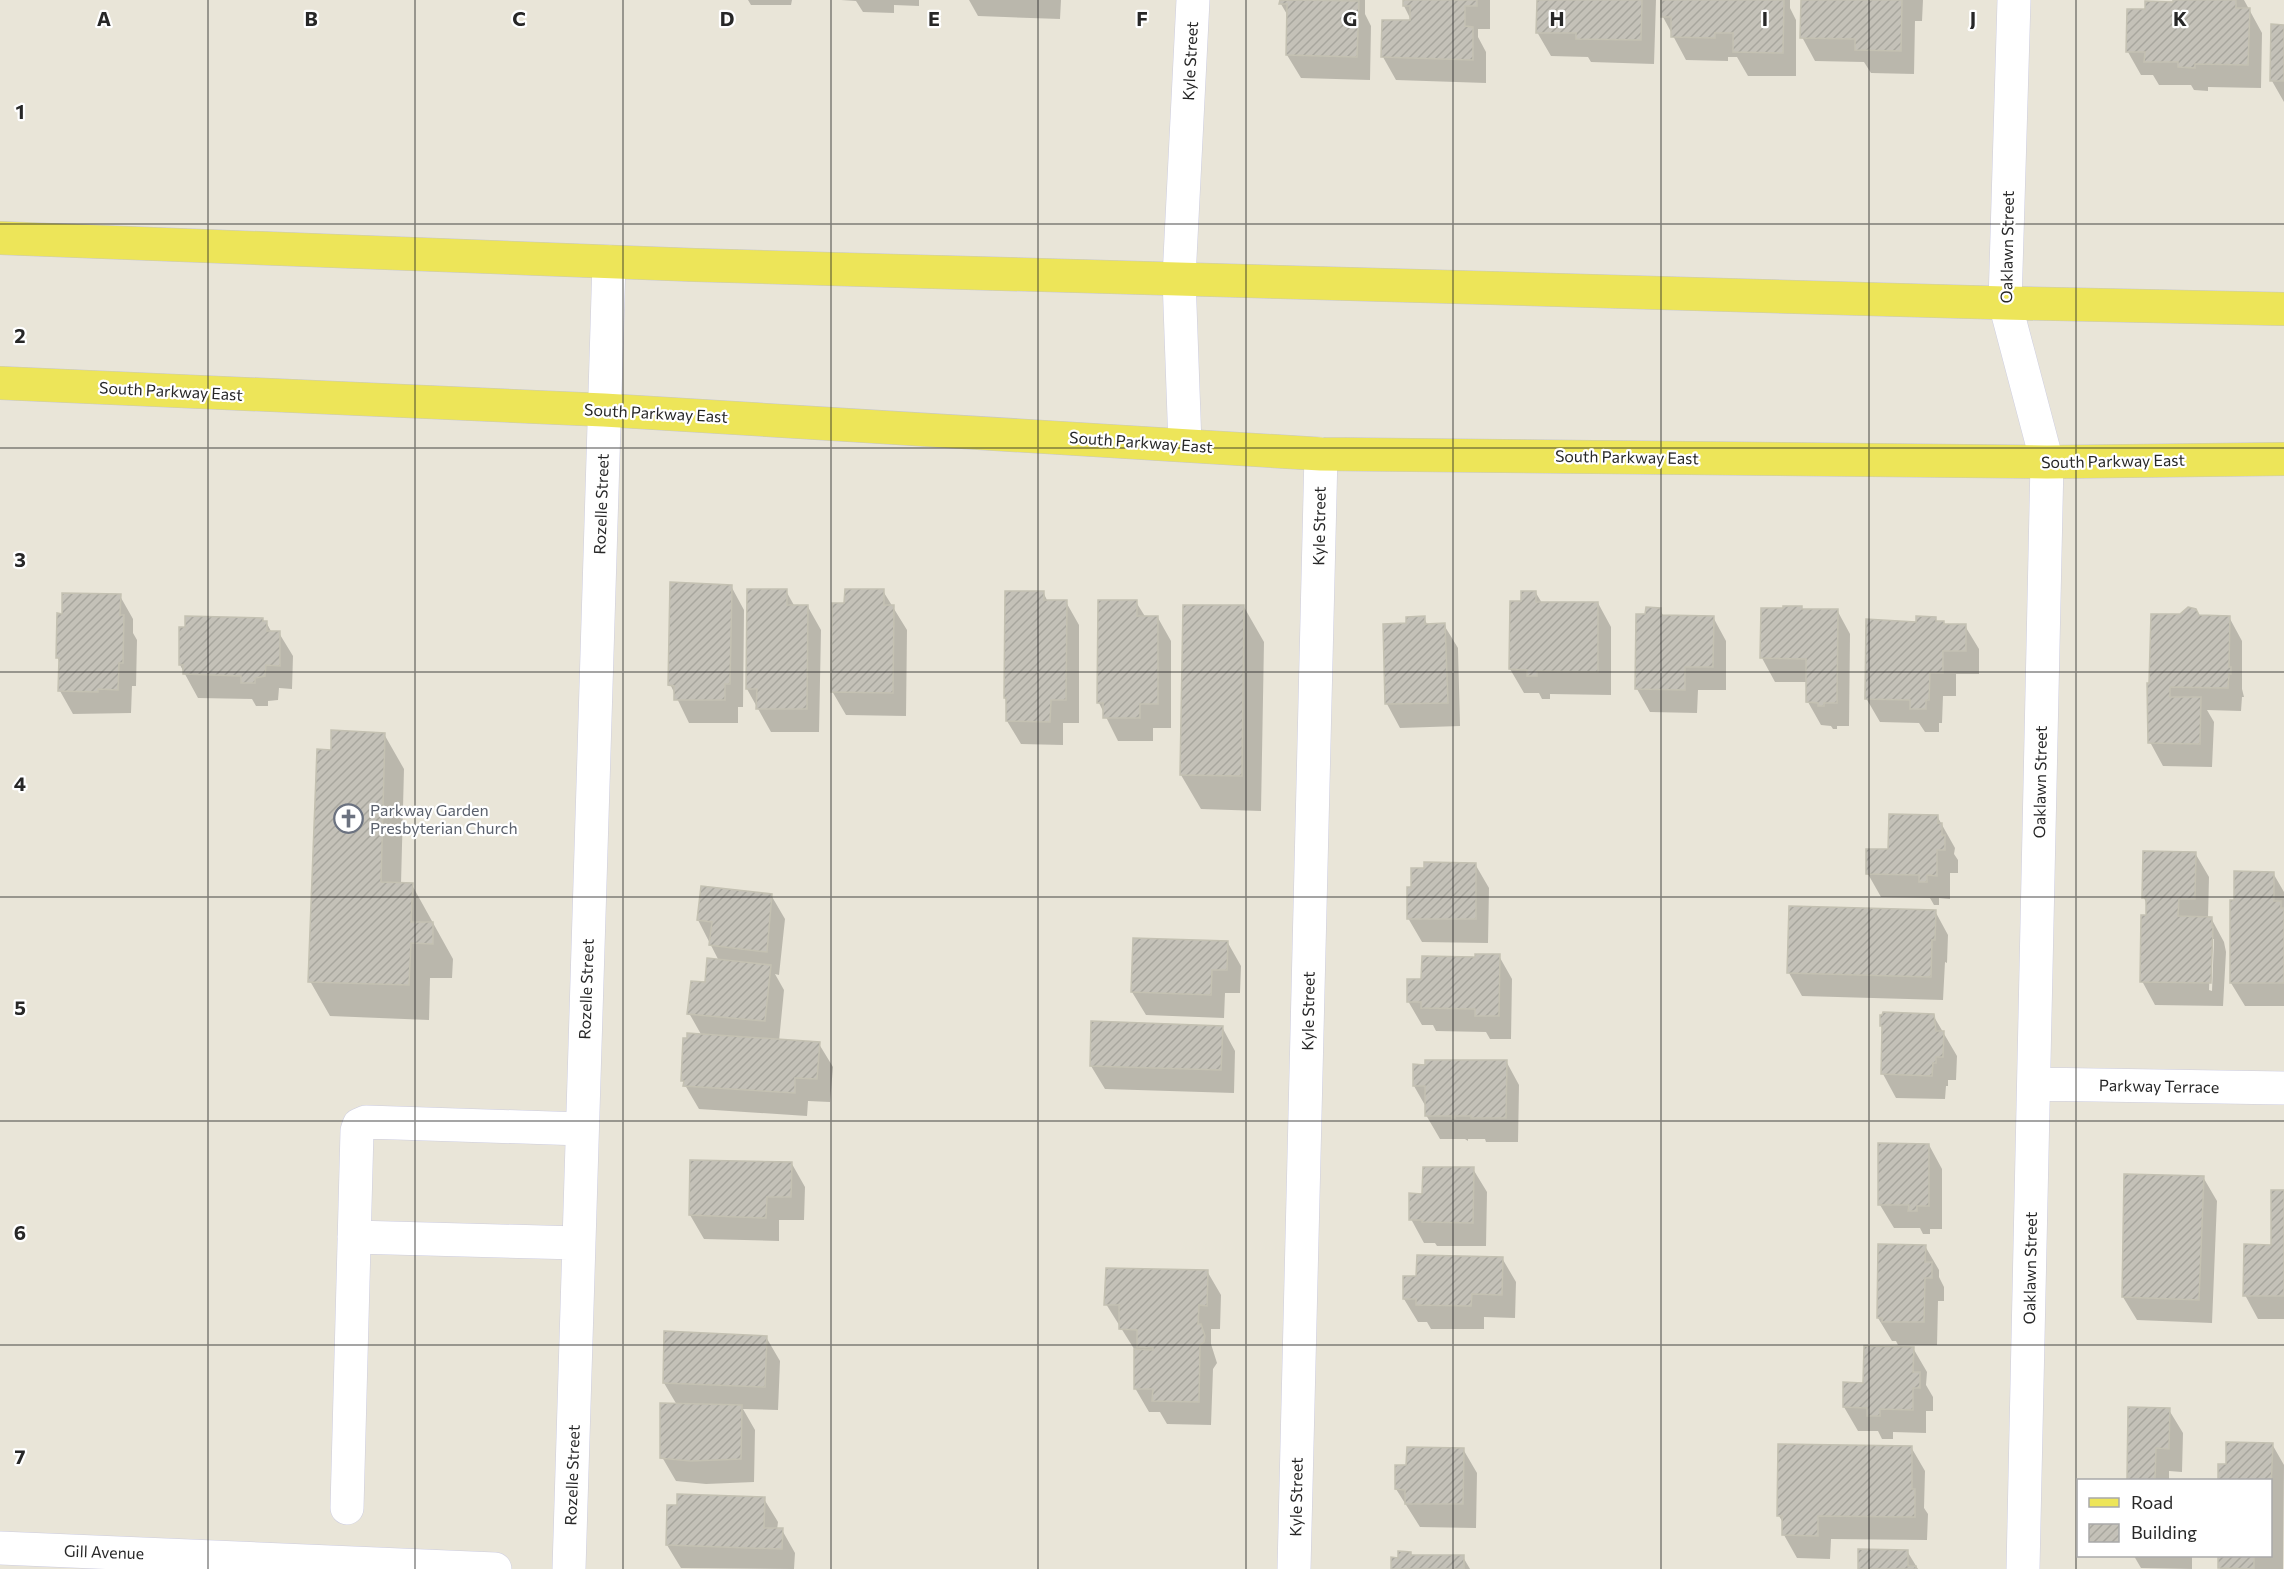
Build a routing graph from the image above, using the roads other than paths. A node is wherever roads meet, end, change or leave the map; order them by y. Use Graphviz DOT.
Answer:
graph roads {
  1 [pos="1193,0"];
  2 [pos="2014,0"];
  3 [pos="0,238"];
  4 [pos="609,262"];
  5 [pos="1179,278"];
  6 [pos="2005,303"];
  7 [pos="2284,309"];
  8 [pos="0,383"];
  9 [pos="604,410"];
  10 [pos="1185,445"];
  11 [pos="1321,454"];
  12 [pos="2284,459"];
  13 [pos="2047,462"];
  14 [pos="2034,1084"];
  15 [pos="2284,1088"];
  16 [pos="582,1129"];
  17 [pos="354,1237"];
  18 [pos="578,1243"];
  19 [pos="347,1508"];
  20 [pos="0,1548"];
  21 [pos="79,1560"];
  22 [pos="495,1569"];
  23 [pos="569,1569"];
  24 [pos="1294,1569"];
  25 [pos="2023,1569"];
  1 -- 5 [label="street, Kyle Street"];
  2 -- 6 [label="street, Oaklawn Street"];
  3 -- 4 [label="main road"];
  4 -- 5 [label="main road"];
  4 -- 9 [label="street, Rozelle Street"];
  5 -- 6 [label="main road"];
  5 -- 10 [label="street, Kyle Street"];
  6 -- 7 [label="main road"];
  6 -- 13 [label="street, Oaklawn Street"];
  8 -- 9 [label="main road, South Parkway East"];
  9 -- 10 [label="main road, South Parkway East"];
  9 -- 16 [label="street, Rozelle Street"];
  10 -- 11 [label="main road, South Parkway East"];
  11 -- 13 [label="main road, South Parkway East"];
  11 -- 24 [label="street, Kyle Street"];
  12 -- 13 [label="main road, South Parkway East"];
  13 -- 14 [label="street, Oaklawn Street"];
  14 -- 15 [label="street, Parkway Terrace"];
  14 -- 25 [label="street, Oaklawn Street"];
  16 -- 17 [label="street"];
  16 -- 18 [label="street, Rozelle Street"];
  17 -- 18 [label="street"];
  17 -- 19 [label="street"];
  18 -- 23 [label="street, Rozelle Street"];
  20 -- 21 [label="street, Gill Avenue"];
  21 -- 22 [label="street, Gill Avenue"];
}
